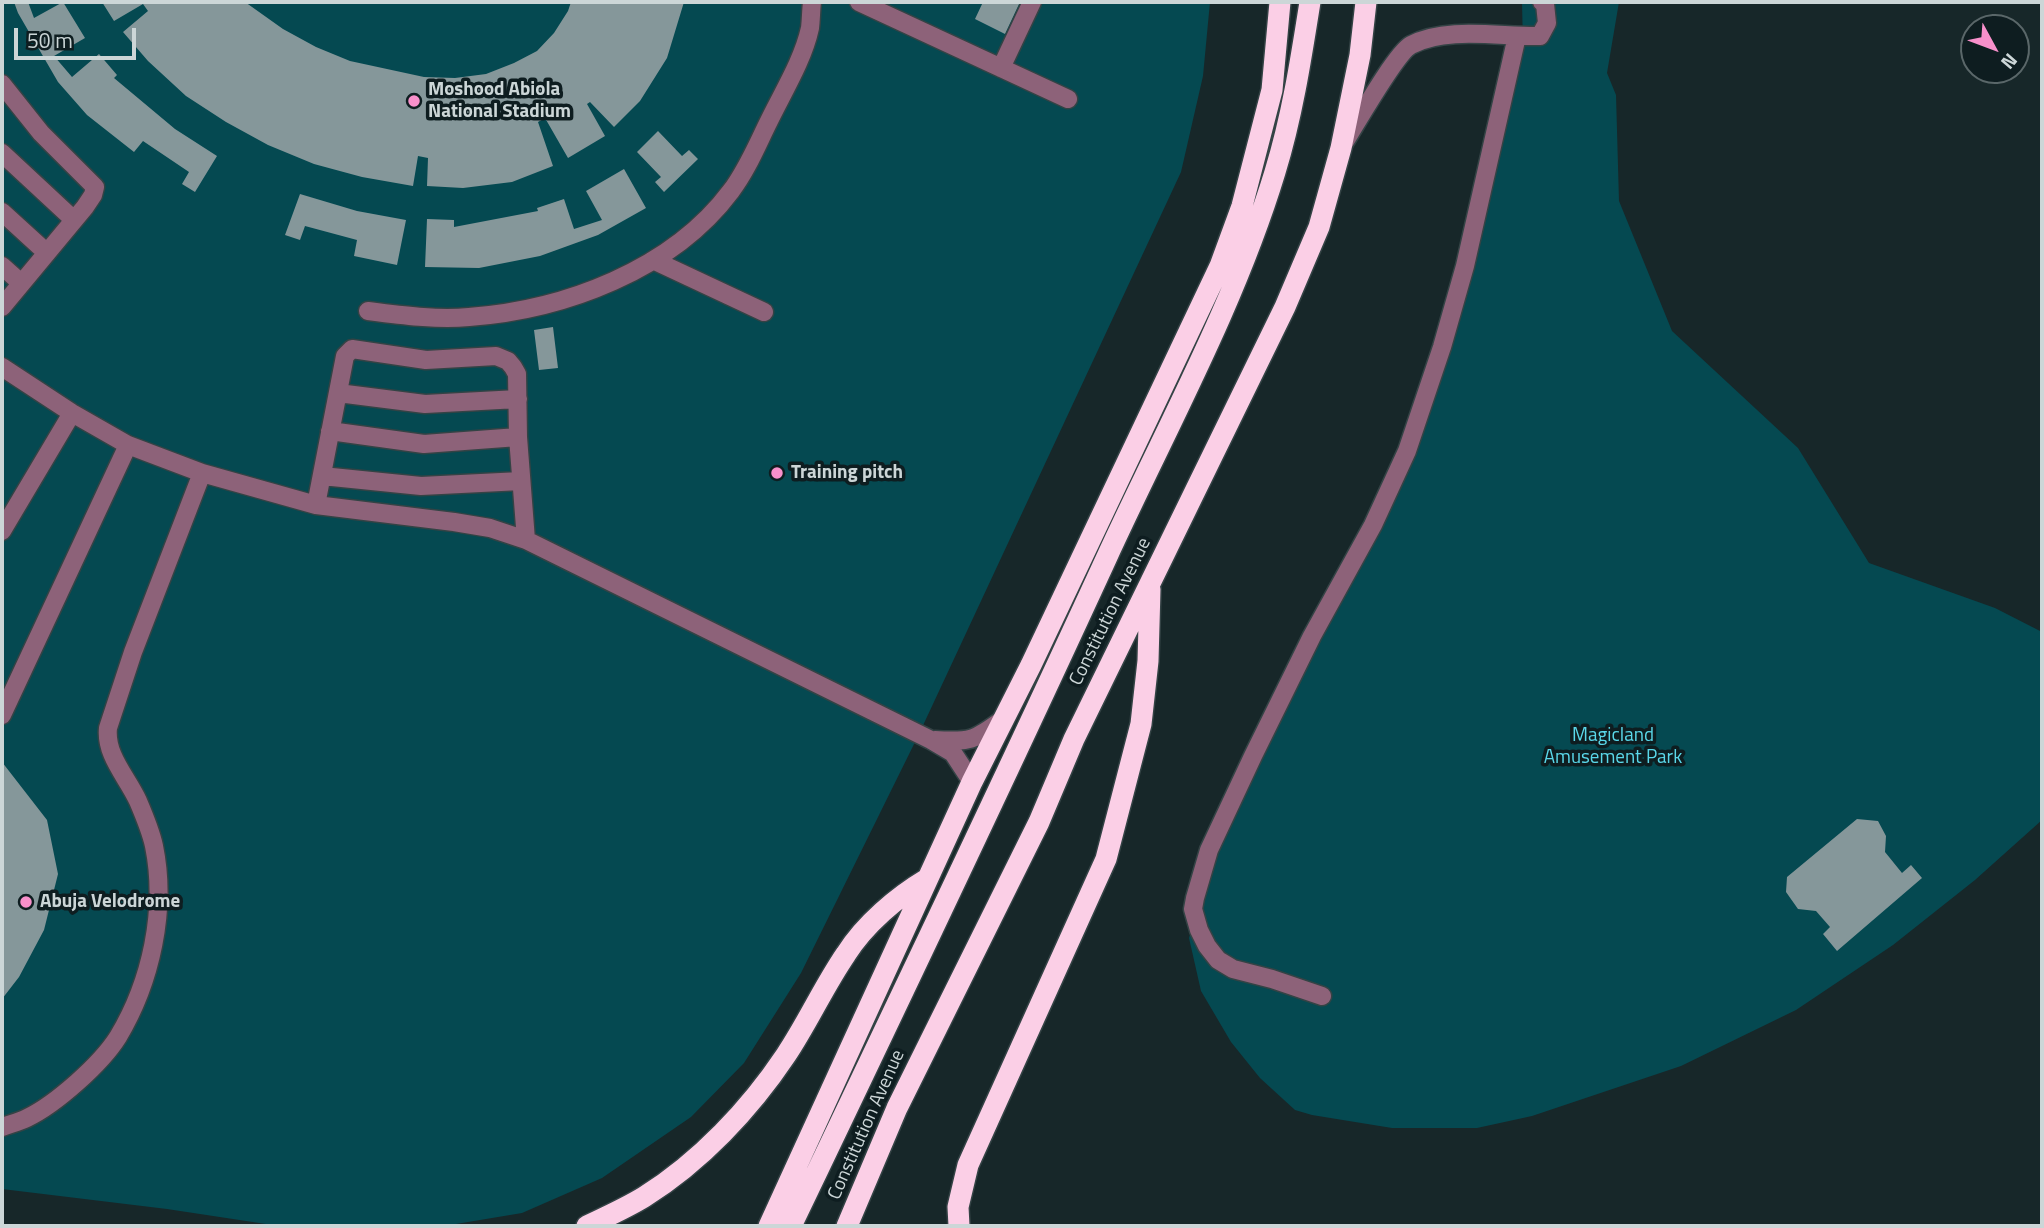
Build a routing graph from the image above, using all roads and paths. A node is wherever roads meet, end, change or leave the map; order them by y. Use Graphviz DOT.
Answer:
graph roads {
  1 [pos="812,2"];
  2 [pos="859,2"];
  3 [pos="1032,2"];
  4 [pos="1280,2"];
  5 [pos="1310,2"];
  6 [pos="1366,2"];
  7 [pos="1542,2"];
  8 [pos="1517,36"];
  9 [pos="1001,68"];
  10 [pos="2,84"];
  11 [pos="1068,99"];
  12 [pos="1341,149"];
  13 [pos="2,153"];
  14 [pos="2,212"];
  15 [pos="74,220"];
  16 [pos="47,253"];
  17 [pos="653,261"];
  18 [pos="2,265"];
  19 [pos="21,283"];
  20 [pos="2,307"];
  21 [pos="368,311"];
  22 [pos="764,312"];
  23 [pos="2,367"];
  24 [pos="338,393"];
  25 [pos="518,399"];
  26 [pos="72,414"];
  27 [pos="330,431"];
  28 [pos="519,437"];
  29 [pos="128,445"];
  30 [pos="202,473"];
  31 [pos="321,475"];
  32 [pos="522,481"];
  33 [pos="316,505"];
  34 [pos="2,531"];
  35 [pos="526,540"];
  36 [pos="1151,582"];
  37 [pos="2,715"];
  38 [pos="1005,718"];
  39 [pos="932,740"];
  40 [pos="969,789"];
  41 [pos="927,879"];
  42 [pos="1322,996"];
  43 [pos="2,1127"];
  44 [pos="587,1226"];
  45 [pos="769,1226"];
  46 [pos="790,1226"];
  47 [pos="847,1226"];
  48 [pos="959,1226"];
  1 -- 17 [label="lane"];
  2 -- 9 [label="lane"];
  3 -- 9 [label="lane"];
  4 -- 38 [label="highway"];
  5 -- 46 [label="highway, Constitution Avenue"];
  6 -- 12 [label="highway, Constitution Avenue"];
  7 -- 8 [label="lane"];
  8 -- 12 [label="lane"];
  8 -- 42 [label="lane"];
  9 -- 11 [label="lane"];
  10 -- 15 [label="lane"];
  12 -- 36 [label="highway, Constitution Avenue"];
  13 -- 15 [label="lane"];
  14 -- 16 [label="lane"];
  15 -- 16 [label="lane"];
  16 -- 19 [label="lane"];
  17 -- 21 [label="lane"];
  17 -- 22 [label="lane"];
  18 -- 19 [label="lane"];
  19 -- 20 [label="lane"];
  23 -- 26 [label="lane"];
  24 -- 25 [label="lane"];
  24 -- 25 [label="lane"];
  24 -- 27 [label="lane"];
  25 -- 28 [label="lane"];
  26 -- 29 [label="lane"];
  26 -- 34 [label="lane"];
  27 -- 28 [label="lane"];
  27 -- 31 [label="lane"];
  28 -- 32 [label="lane"];
  29 -- 30 [label="lane"];
  29 -- 37 [label="lane"];
  30 -- 33 [label="lane"];
  30 -- 43 [label="lane"];
  31 -- 32 [label="lane"];
  31 -- 33 [label="lane"];
  32 -- 35 [label="lane"];
  33 -- 35 [label="lane"];
  35 -- 39 [label="lane"];
  36 -- 47 [label="highway, Constitution Avenue"];
  36 -- 48 [label="highway"];
  38 -- 39 [label="lane"];
  38 -- 40 [label="highway"];
  39 -- 40 [label="lane"];
  40 -- 41 [label="highway"];
  41 -- 44 [label="highway"];
  41 -- 45 [label="highway"];
}
